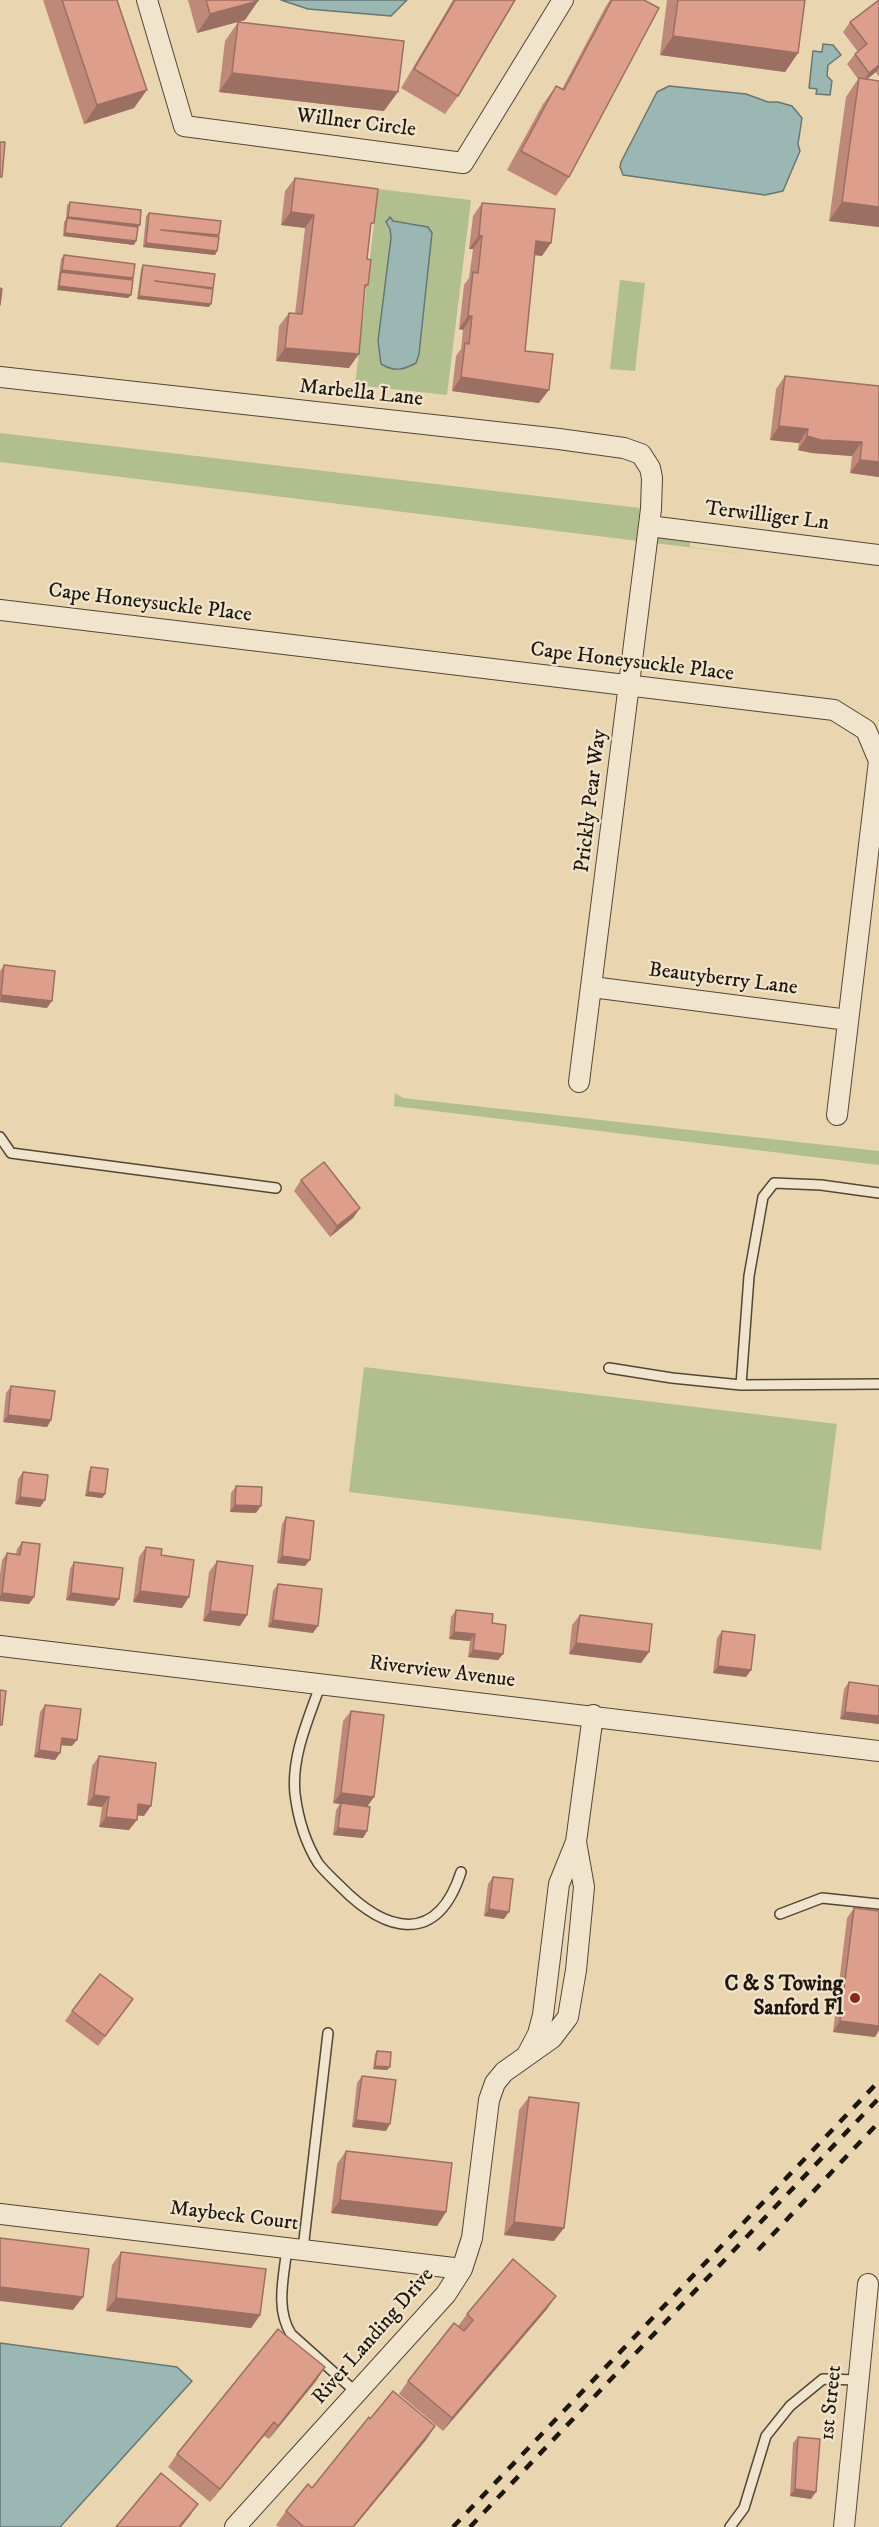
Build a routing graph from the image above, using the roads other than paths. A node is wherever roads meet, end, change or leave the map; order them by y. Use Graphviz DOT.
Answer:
graph roads {
  1 [pos="147,0"];
  2 [pos="563,0"];
  3 [pos="0,377"];
  4 [pos="649,526"];
  5 [pos="879,555"];
  6 [pos="0,610"];
  7 [pos="631,687"];
  8 [pos="591,987"];
  9 [pos="848,1020"];
  10 [pos="579,1082"];
  11 [pos="837,1115"];
  12 [pos="0,1137"];
  13 [pos="276,1188"];
  14 [pos="879,1193"];
  15 [pos="609,1368"];
  16 [pos="879,1384"];
  17 [pos="741,1385"];
  18 [pos="0,1646"];
  19 [pos="321,1683"];
  20 [pos="593,1715"];
  21 [pos="879,1750"];
  22 [pos="576,1842"];
  23 [pos="461,1872"];
  24 [pos="879,1904"];
  25 [pos="780,1914"];
  26 [pos="548,1967"];
  27 [pos="576,1970"];
  28 [pos="328,2033"];
  29 [pos="527,2055"];
  30 [pos="0,2214"];
  31 [pos="295,2248"];
  32 [pos="462,2269"];
  33 [pos="868,2284"];
  34 [pos="859,2380"];
  35 [pos="357,2393"];
  36 [pos="235,2527"];
  37 [pos="730,2527"];
  38 [pos="844,2527"];
  1 -- 2 [label="street, Willner Circle"];
  3 -- 4 [label="street, Marbella Lane"];
  4 -- 5 [label="street, Terwilliger Ln"];
  4 -- 7 [label="street, Prickly Pear Way"];
  6 -- 7 [label="street, Cape Honeysuckle Place"];
  7 -- 8 [label="street, Prickly Pear Way"];
  7 -- 9 [label="street, Cape Honeysuckle Place"];
  8 -- 9 [label="street, Beautyberry Lane"];
  8 -- 10 [label="street, Prickly Pear Way"];
  9 -- 11 [label="street, Cape Honeysuckle Place"];
  12 -- 13 [label="lane"];
  14 -- 17 [label="lane"];
  15 -- 17 [label="lane"];
  16 -- 17 [label="lane"];
  18 -- 19 [label="street, Riverview Avenue"];
  19 -- 20 [label="street, Riverview Avenue"];
  19 -- 23 [label="lane"];
  20 -- 21 [label="street, Riverview Avenue"];
  20 -- 22 [label="street, River Landing Drive"];
  22 -- 26 [label="street, River Landing Drive"];
  22 -- 27 [label="street, River Landing Drive"];
  24 -- 25 [label="lane"];
  26 -- 27 [label="street"];
  26 -- 29 [label="street, River Landing Drive"];
  27 -- 29 [label="street, River Landing Drive"];
  28 -- 31 [label="lane"];
  29 -- 32 [label="street, River Landing Drive"];
  30 -- 31 [label="street, Maybeck Court"];
  31 -- 32 [label="street, Maybeck Court"];
  31 -- 35 [label="lane"];
  32 -- 35 [label="street, River Landing Drive"];
  33 -- 34 [label="street, 1st Street"];
  34 -- 37 [label="lane"];
  34 -- 38 [label="street, 1st Street"];
  35 -- 36 [label="street, River Landing Drive"];
}
